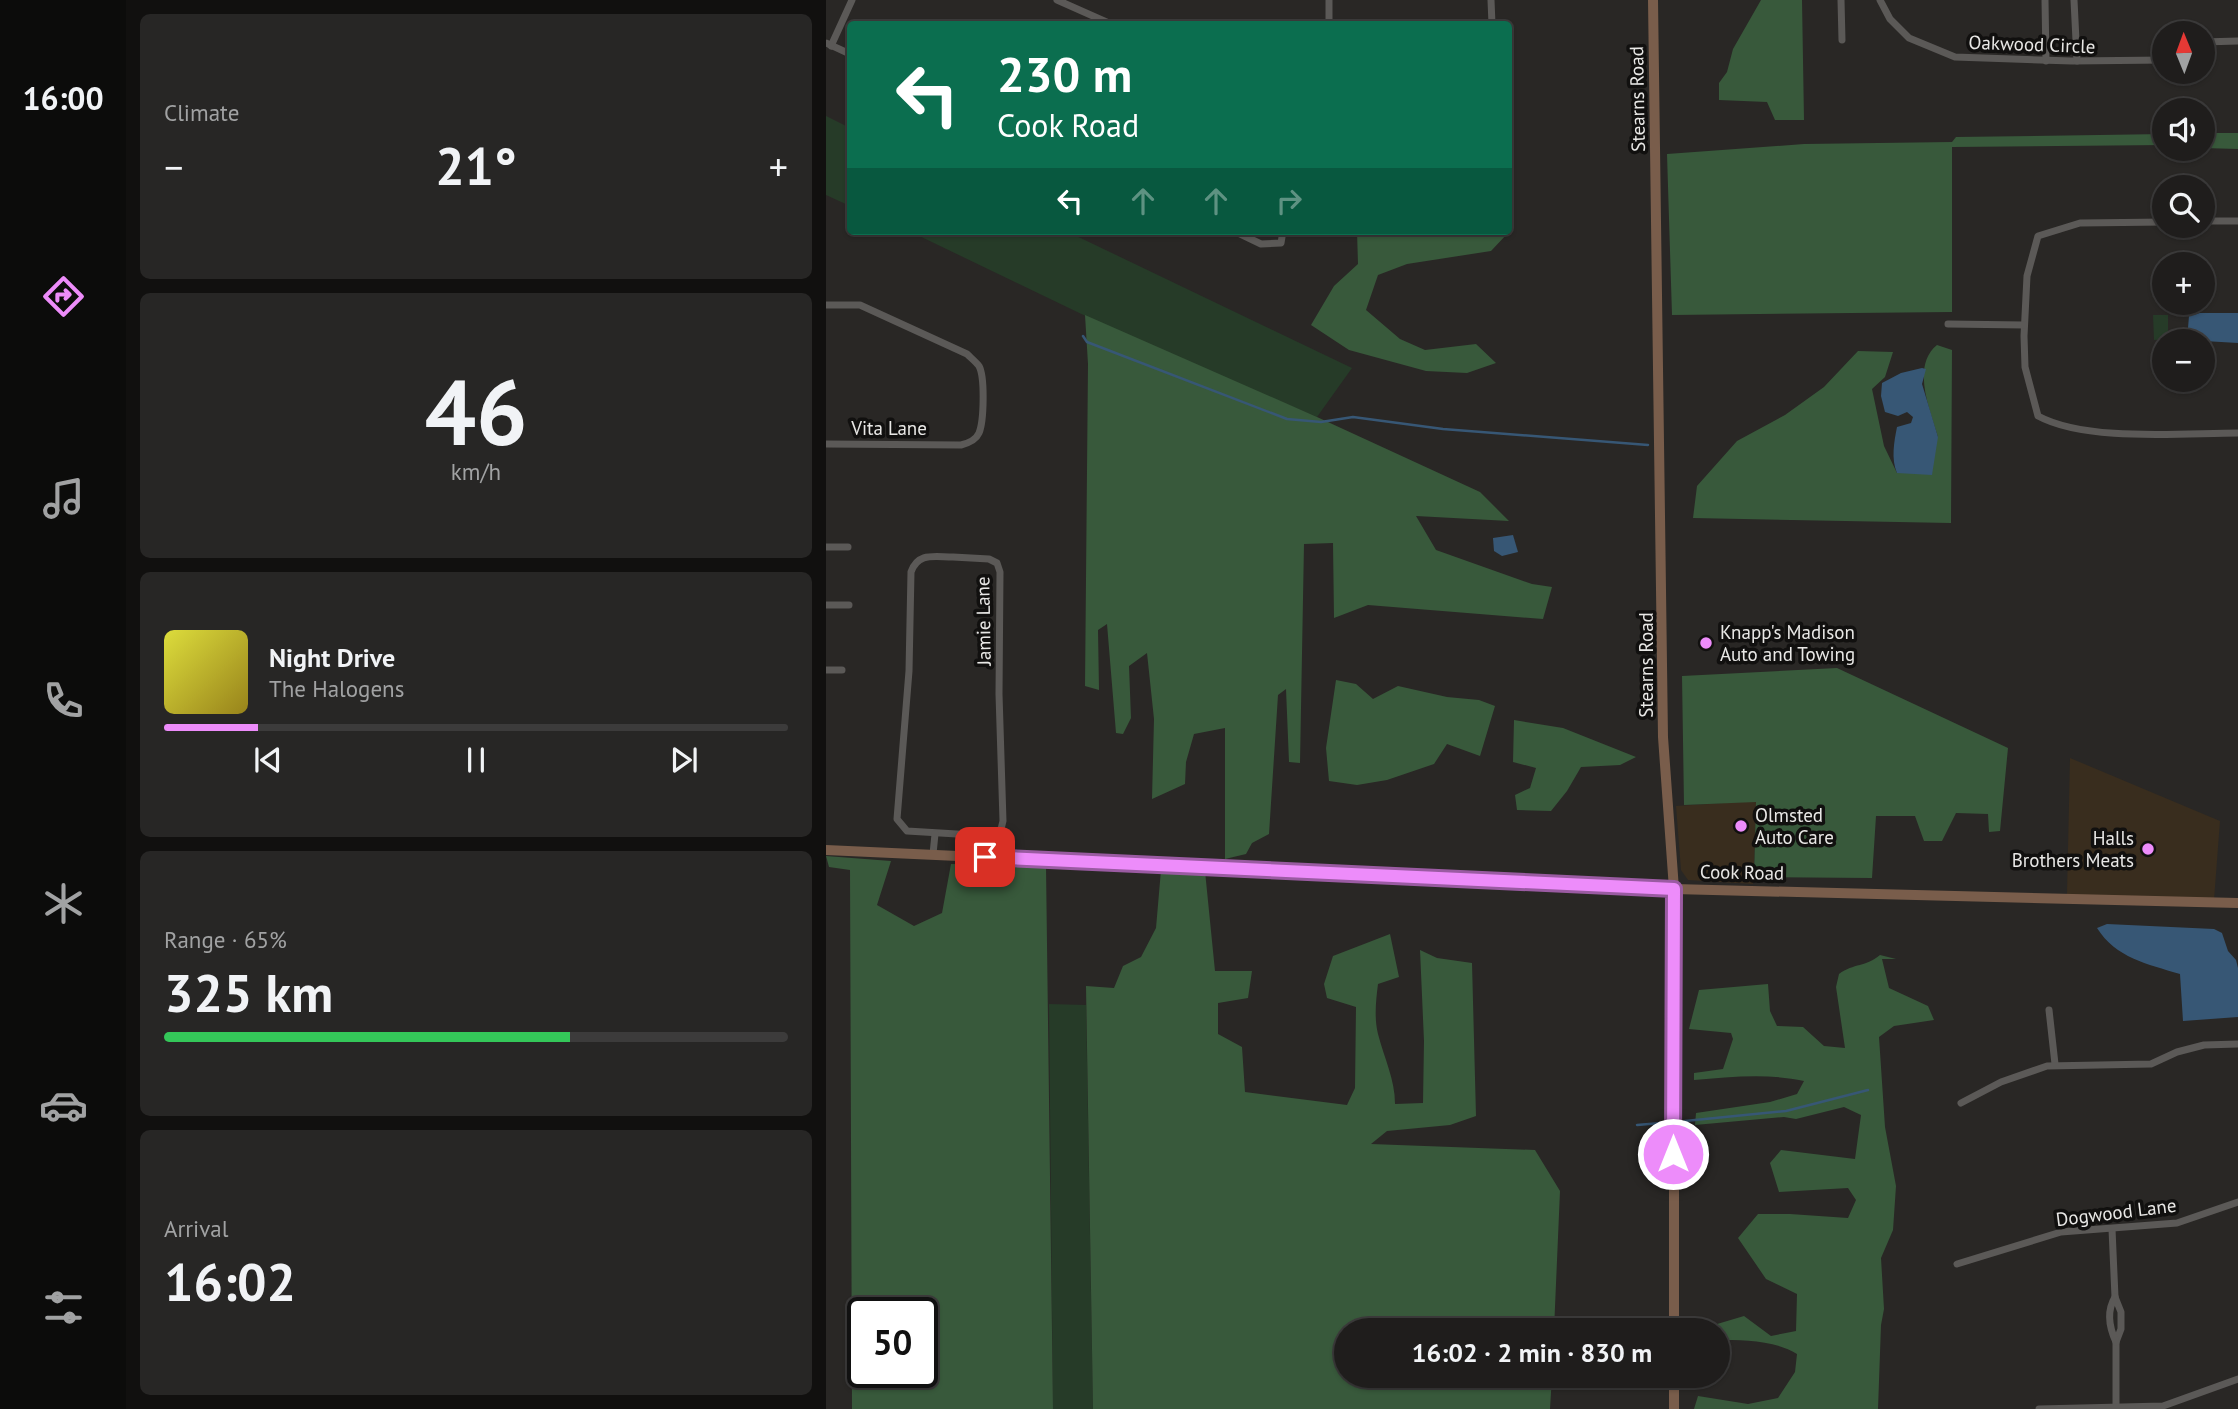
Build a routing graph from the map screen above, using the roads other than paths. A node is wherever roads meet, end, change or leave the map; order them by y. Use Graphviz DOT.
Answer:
graph roads {
  1 [pos="852,0"];
  2 [pos="1057,0"];
  3 [pos="1329,0"];
  4 [pos="1491,0"];
  5 [pos="1653,0"];
  6 [pos="1841,0"];
  7 [pos="1880,0"];
  8 [pos="2045,0"];
  9 [pos="2074,0"];
  10 [pos="1104,21"];
  11 [pos="1329,21"];
  12 [pos="1492,21"];
  13 [pos="1842,40"];
  14 [pos="2238,41"];
  15 [pos="2216,42"];
  16 [pos="828,45"];
  17 [pos="847,53"];
  18 [pos="2152,60"];
  19 [pos="2046,61"];
  20 [pos="2077,61"];
  21 [pos="2215,221"];
  22 [pos="2238,221"];
  23 [pos="2152,222"];
  24 [pos="1242,235"];
  25 [pos="1282,235"];
  26 [pos="826,305"];
  27 [pos="1948,324"];
  28 [pos="2024,325"];
  29 [pos="2238,433"];
  30 [pos="826,444"];
  31 [pos="826,547"];
  32 [pos="848,547"];
  33 [pos="826,605"];
  34 [pos="849,605"];
  35 [pos="826,670"];
  36 [pos="842,670"];
  37 [pos="935,834"];
  38 [pos="826,850"];
  39 [pos="933,855"];
  40 [pos="1674,889"];
  41 [pos="2238,904"];
  42 [pos="2049,1010"];
  43 [pos="2238,1044"];
  44 [pos="2055,1064"];
  45 [pos="1961,1103"];
  46 [pos="2238,1202"];
  47 [pos="2112,1229"];
  48 [pos="1957,1264"];
  49 [pos="1674,1318"];
  50 [pos="2238,1378"];
  51 [pos="1674,1388"];
  52 [pos="2116,1408"];
  53 [pos="1674,1409"];
  54 [pos="2039,1409"];
  1 -- 16 [label="street"];
  2 -- 10 [label="street"];
  3 -- 11 [label="street"];
  4 -- 12 [label="street"];
  5 -- 40 [label="street, Stearns Road"];
  6 -- 13 [label="street"];
  7 -- 19 [label="street, Oakwood Circle"];
  8 -- 19 [label="street"];
  9 -- 20 [label="street"];
  14 -- 15 [label="street"];
  16 -- 17 [label="street"];
  18 -- 20 [label="street, Oakwood Circle"];
  19 -- 20 [label="street, Oakwood Circle"];
  21 -- 22 [label="street"];
  23 -- 28 [label="street"];
  24 -- 25 [label="street"];
  26 -- 30 [label="street, Vita Lane"];
  27 -- 28 [label="street"];
  28 -- 29 [label="street"];
  31 -- 32 [label="street"];
  33 -- 34 [label="street"];
  35 -- 36 [label="street"];
  37 -- 37 [label="street, Jamie Lane"];
  37 -- 39 [label="street"];
  38 -- 39 [label="street, Cook Road"];
  39 -- 40 [label="street, Cook Road"];
  40 -- 41 [label="street, Cook Road"];
  40 -- 49 [label="street, Stearns Road"];
  42 -- 44 [label="street"];
  43 -- 44 [label="street"];
  44 -- 45 [label="street"];
  46 -- 47 [label="street, Dogwood Lane"];
  47 -- 48 [label="street, Dogwood Lane"];
  47 -- 52 [label="street"];
  50 -- 52 [label="street"];
  51 -- 53 [label="street"];
  52 -- 54 [label="street"];
}
